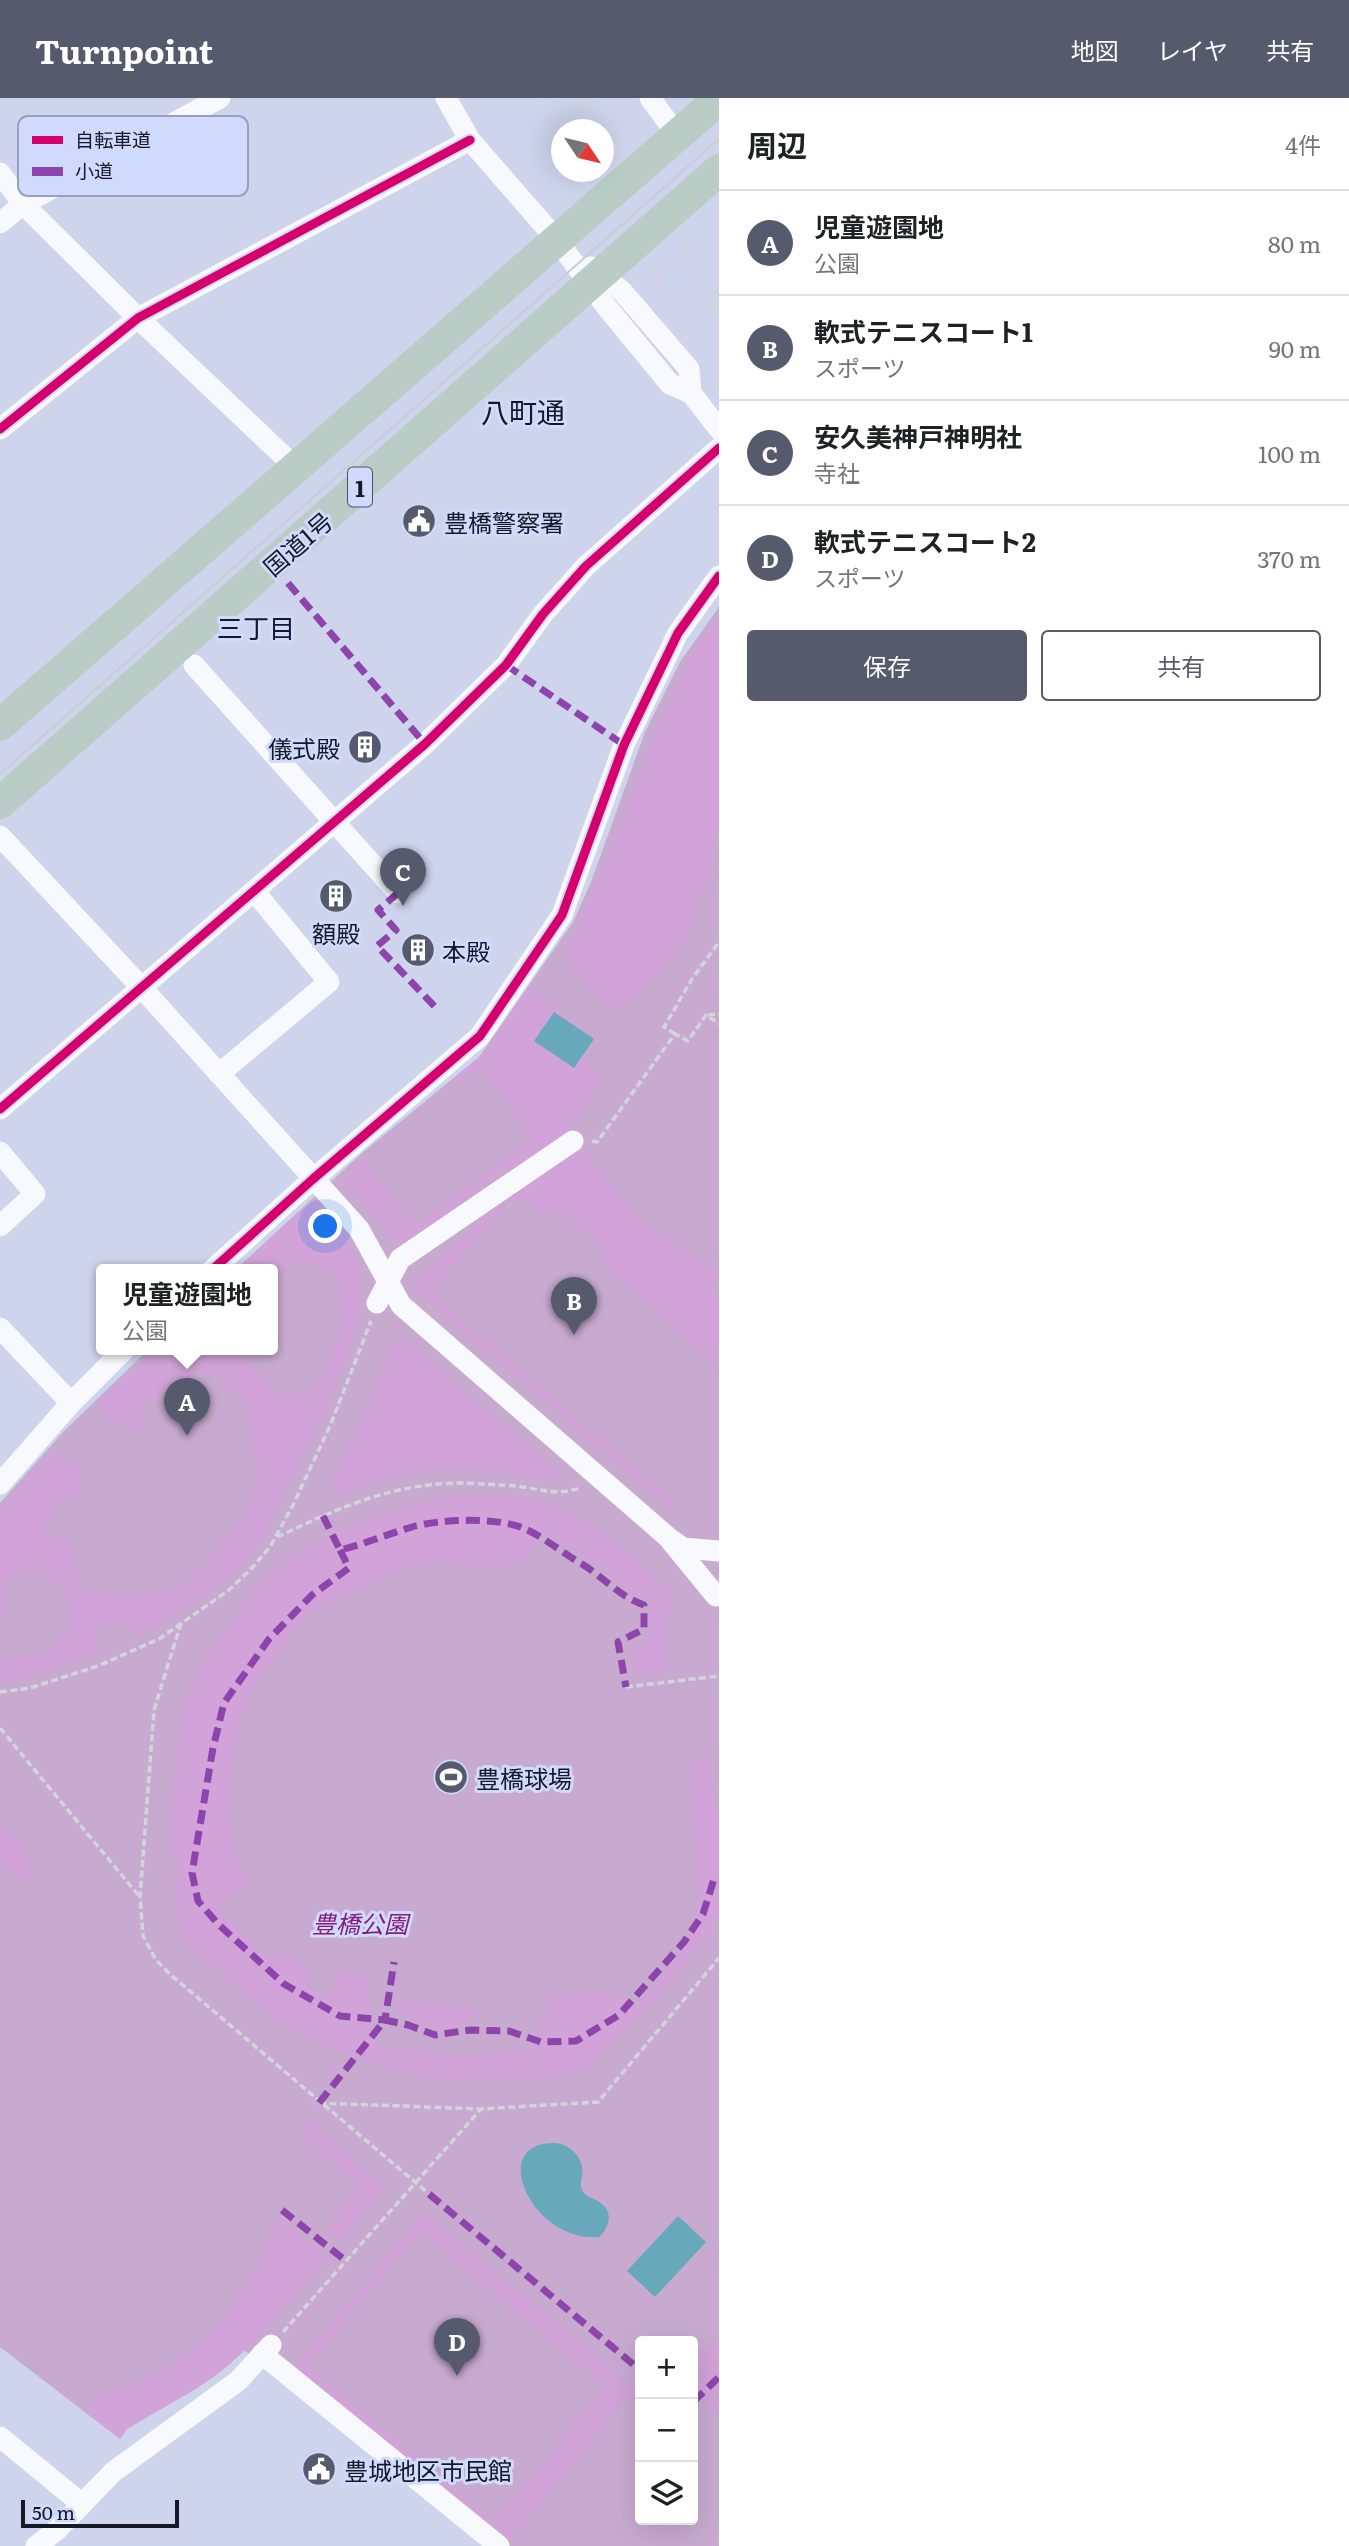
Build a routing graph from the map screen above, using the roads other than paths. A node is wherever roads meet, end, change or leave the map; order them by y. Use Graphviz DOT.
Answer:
graph roads {
  1 [pos="220,98"];
  2 [pos="446,98"];
  3 [pos="650,98"];
  4 [pos="719,99"];
  5 [pos="187,116"];
  6 [pos="678,136"];
  7 [pos="470,140"];
  8 [pos="719,170"];
  9 [pos="0,173"];
  10 [pos="38,196"];
  11 [pos="23,204"];
  12 [pos="0,223"];
  13 [pos="556,240"];
  14 [pos="595,279"];
  15 [pos="138,318"];
  16 [pos="0,429"];
  17 [pos="719,429"];
  18 [pos="719,447"];
  19 [pos="295,467"];
  20 [pos="719,576"];
  21 [pos="194,664"];
  22 [pos="0,725"];
  23 [pos="0,803"];
  24 [pos="335,821"];
  25 [pos="0,836"];
  26 [pos="254,891"];
  27 [pos="398,893"];
  28 [pos="142,988"];
  29 [pos="219,1074"];
  30 [pos="0,1109"];
  31 [pos="573,1141"];
  32 [pos="0,1152"];
  33 [pos="313,1179"];
  34 [pos="0,1226"];
  35 [pos="219,1264"];
  36 [pos="388,1280"];
  37 [pos="377,1303"];
  38 [pos="0,1328"];
  39 [pos="119,1355"];
  40 [pos="71,1403"];
  41 [pos="0,1484"];
  42 [pos="670,1539"];
  43 [pos="719,1552"];
  44 [pos="718,1598"];
  45 [pos="0,2437"];
  46 [pos="82,2504"];
  47 [pos="36,2546"];
  48 [pos="499,2546"];
  1 -- 5 [label="street"];
  2 -- 7 [label="street"];
  3 -- 6 [label="street"];
  4 -- 6 [label="highway, 1"];
  6 -- 13 [label="highway, 1"];
  7 -- 13 [label="street"];
  7 -- 15 [label="street"];
  8 -- 14 [label="highway, 国道1号 / 1"];
  9 -- 11 [label="street"];
  10 -- 11 [label="street"];
  11 -- 12 [label="street"];
  11 -- 15 [label="street"];
  13 -- 14 [label="street"];
  13 -- 19 [label="highway, 1"];
  14 -- 17 [label="street"];
  14 -- 23 [label="highway, 国道1号 / 1"];
  15 -- 16 [label="street"];
  15 -- 19 [label="street"];
  18 -- 24 [label="street"];
  19 -- 22 [label="highway, 1"];
  20 -- 33 [label="street"];
  21 -- 24 [label="street"];
  24 -- 26 [label="street"];
  24 -- 27 [label="street"];
  25 -- 28 [label="street"];
  26 -- 28 [label="street"];
  26 -- 29 [label="street"];
  28 -- 29 [label="street"];
  28 -- 30 [label="street"];
  29 -- 33 [label="street"];
  31 -- 36 [label="street"];
  32 -- 34 [label="street"];
  33 -- 35 [label="street"];
  33 -- 36 [label="street"];
  36 -- 37 [label="street"];
  36 -- 42 [label="street"];
  38 -- 40 [label="street"];
  39 -- 40 [label="street"];
  40 -- 41 [label="street"];
  42 -- 43 [label="street"];
  42 -- 44 [label="street"];
  45 -- 46 [label="street"];
  46 -- 47 [label="street"];
  46 -- 48 [label="street"];
}
